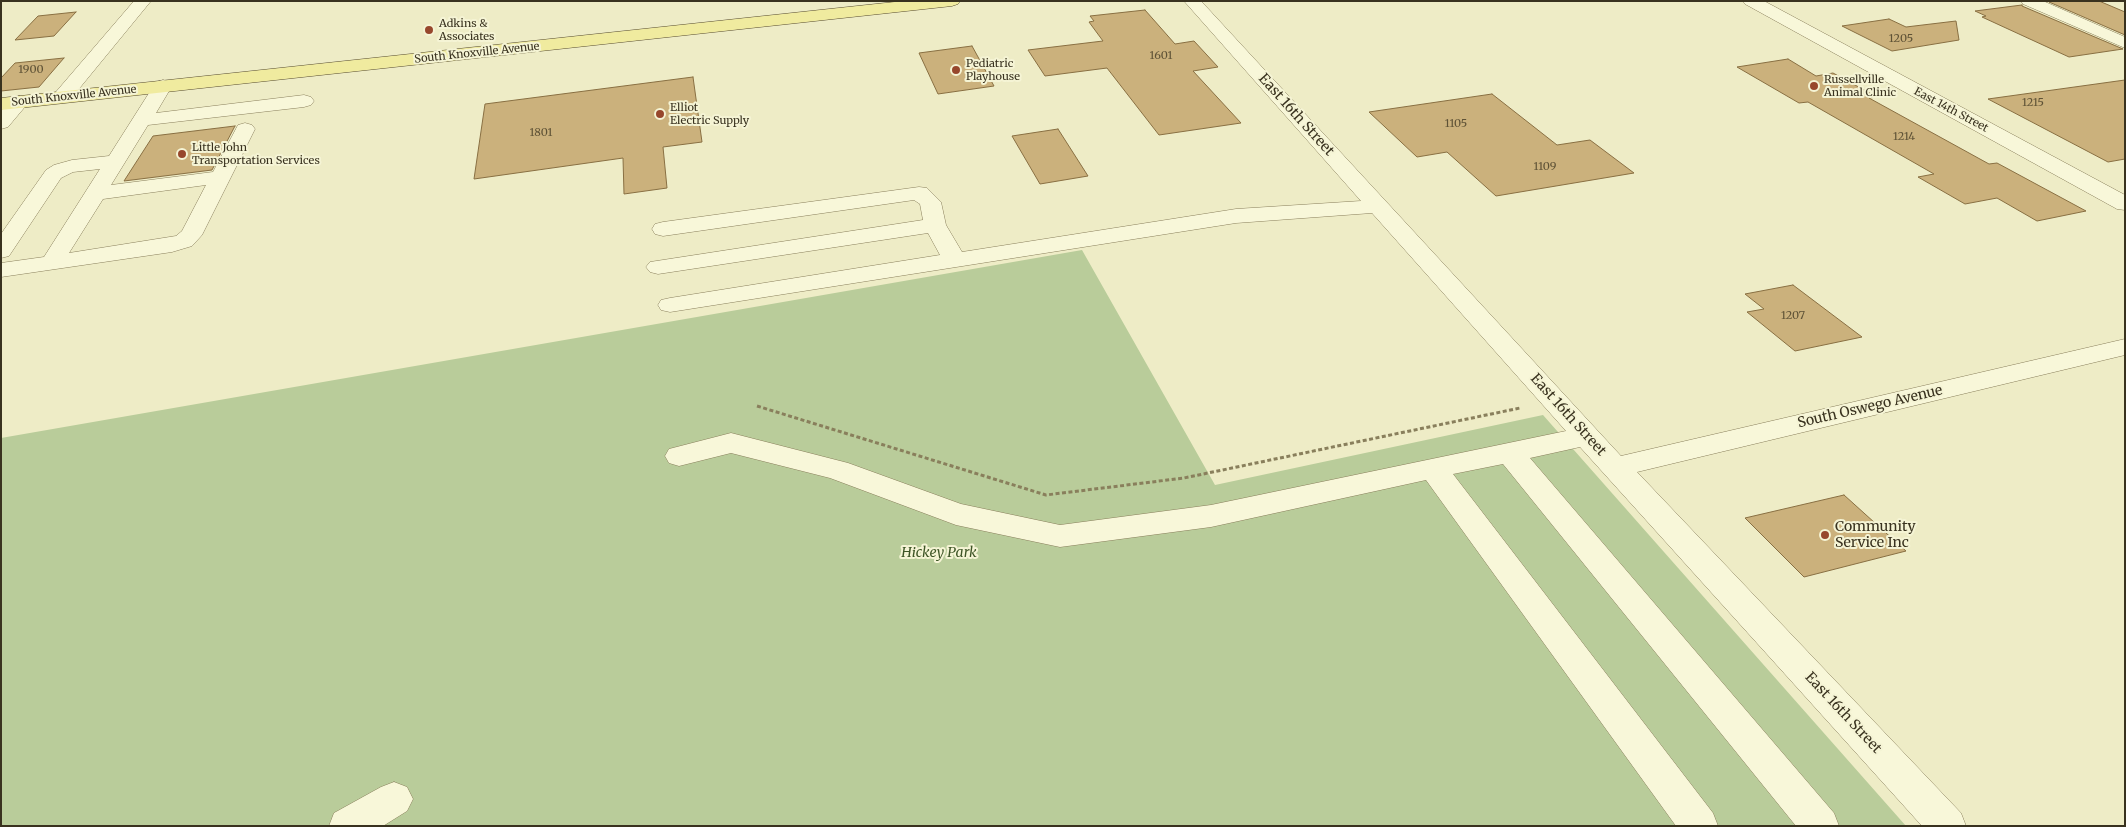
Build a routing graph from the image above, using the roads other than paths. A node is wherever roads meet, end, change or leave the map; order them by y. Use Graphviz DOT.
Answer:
graph roads {
  1 [pos="143,1"];
  2 [pos="952,1"];
  3 [pos="1192,1"];
  4 [pos="1750,1"];
  5 [pos="2029,1"];
  6 [pos="2125,43"];
  7 [pos="163,86"];
  8 [pos="62,97"];
  9 [pos="304,101"];
  10 [pos="10,103"];
  11 [pos="142,120"];
  12 [pos="1,123"];
  13 [pos="245,129"];
  14 [pos="117,161"];
  15 [pos="220,177"];
  16 [pos="96,193"];
  17 [pos="2125,204"];
  18 [pos="1378,206"];
  19 [pos="935,226"];
  20 [pos="663,229"];
  21 [pos="1,251"];
  22 [pos="954,259"];
  23 [pos="52,262"];
  24 [pos="658,267"];
  25 [pos="1,270"];
  26 [pos="670,305"];
  27 [pos="2125,347"];
  28 [pos="1587,436"];
  29 [pos="1510,453"];
  30 [pos="680,456"];
  31 [pos="1615,467"];
  32 [pos="1433,469"];
  33 [pos="394,799"];
  34 [pos="348,826"];
  35 [pos="1699,826"];
  36 [pos="1820,826"];
  37 [pos="1947,826"];
  1 -- 8 [label="street"];
  2 -- 7 [label="main road, South Knoxville Avenue"];
  3 -- 18 [label="street, East 16th Street"];
  4 -- 17 [label="street, East 14th Street"];
  5 -- 6 [label="street"];
  7 -- 8 [label="main road, South Knoxville Avenue"];
  7 -- 11 [label="street"];
  8 -- 10 [label="main road, South Knoxville Avenue"];
  9 -- 11 [label="street"];
  10 -- 12 [label="street"];
  11 -- 14 [label="street"];
  13 -- 15 [label="street"];
  14 -- 16 [label="street"];
  14 -- 21 [label="street"];
  15 -- 16 [label="street"];
  15 -- 23 [label="street"];
  16 -- 23 [label="street"];
  18 -- 22 [label="street"];
  18 -- 28 [label="street, East 16th Street"];
  19 -- 20 [label="street"];
  19 -- 22 [label="street"];
  19 -- 24 [label="street"];
  22 -- 26 [label="street"];
  23 -- 25 [label="street"];
  27 -- 31 [label="street, South Oswego Avenue"];
  28 -- 29 [label="street"];
  28 -- 31 [label="street, East 16th Street"];
  29 -- 32 [label="street"];
  29 -- 36 [label="street"];
  30 -- 32 [label="street"];
  31 -- 37 [label="street, East 16th Street"];
  32 -- 35 [label="street"];
  33 -- 34 [label="street"];
}
